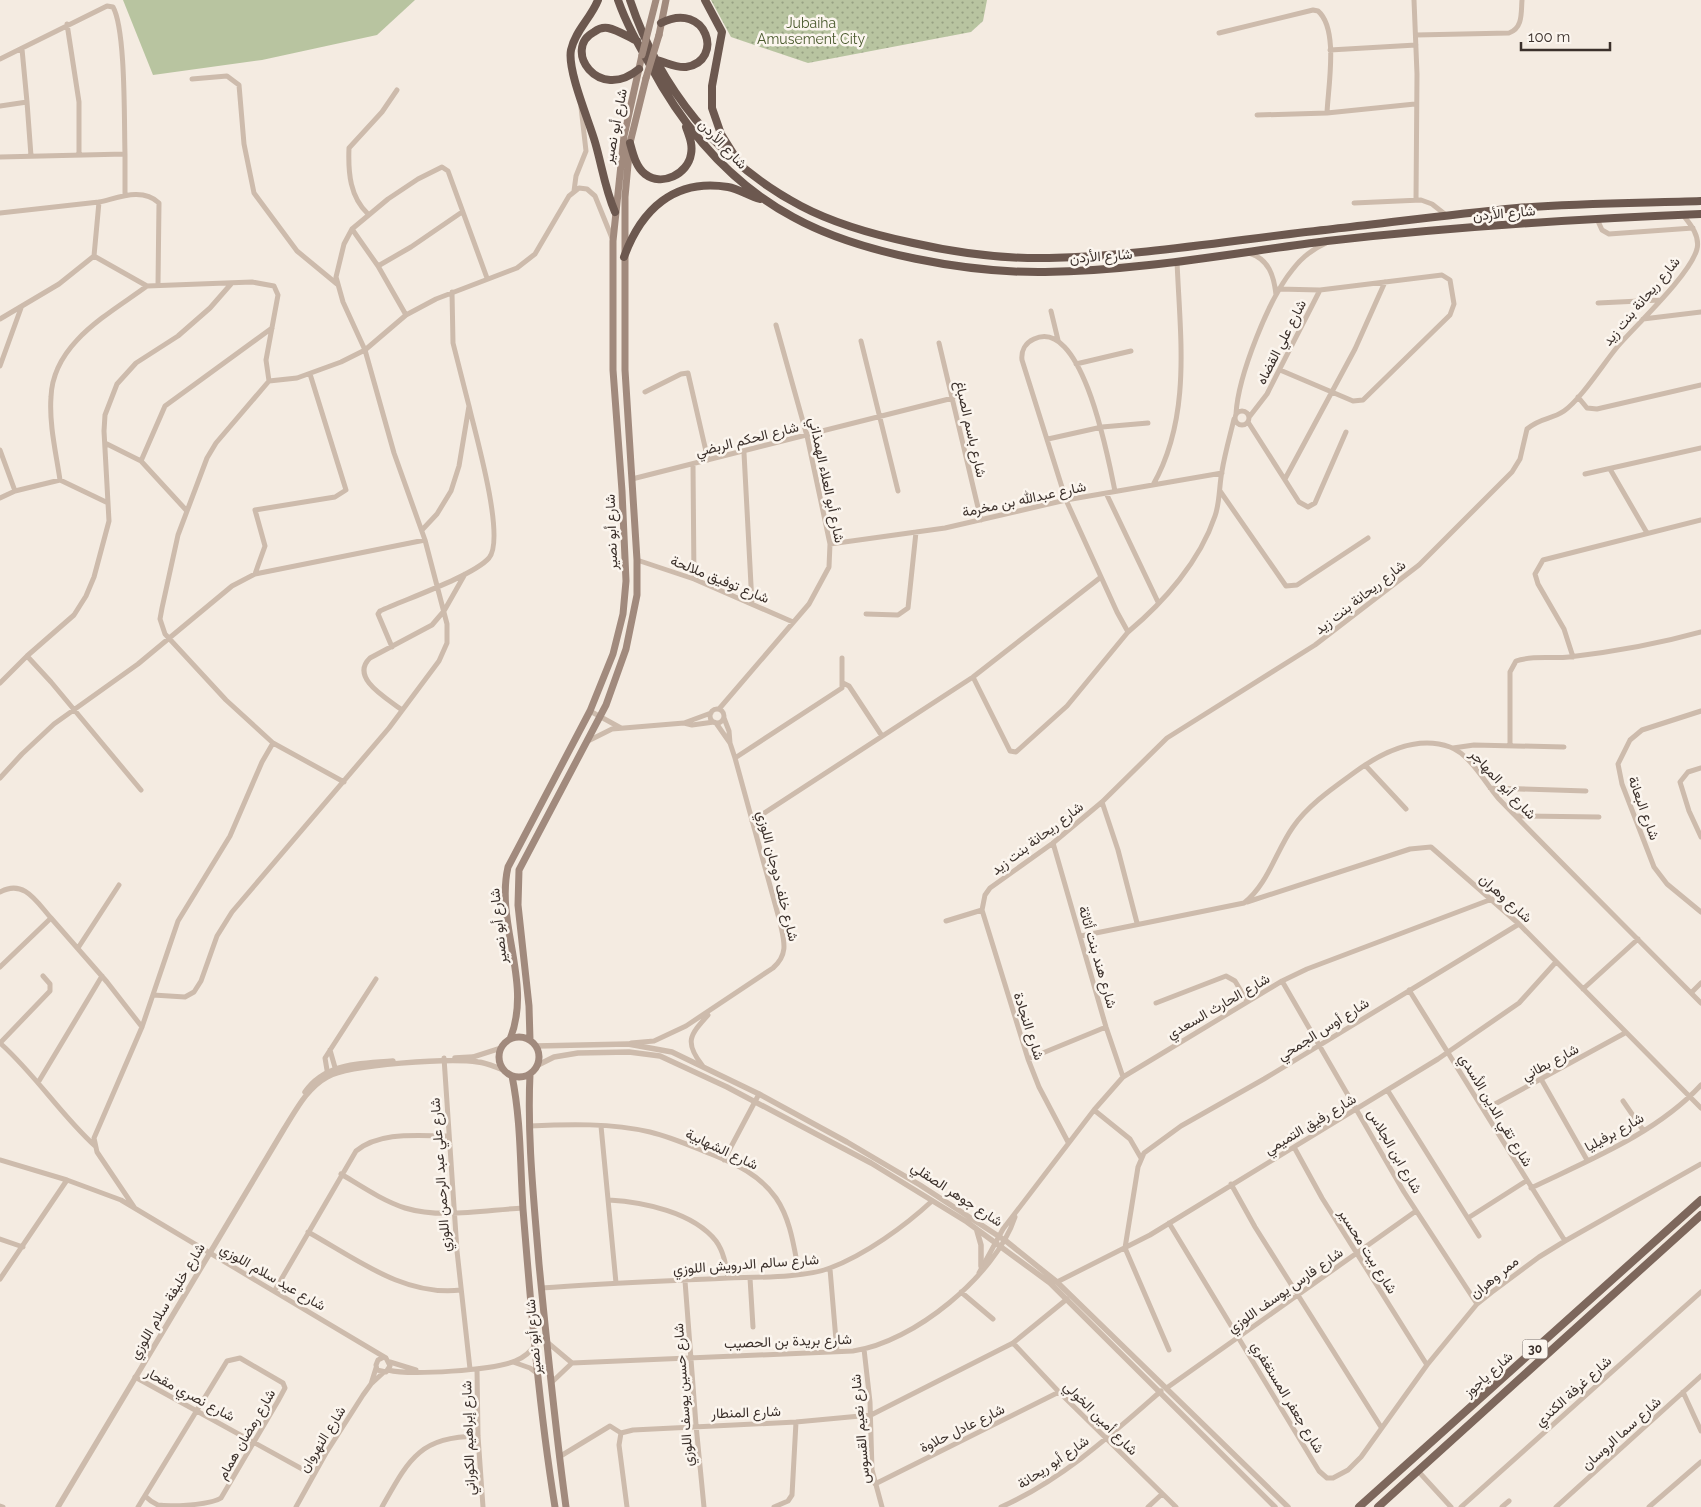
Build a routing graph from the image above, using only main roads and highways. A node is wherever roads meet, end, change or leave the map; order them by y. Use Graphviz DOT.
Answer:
graph roads {
  1 [pos="598,0"];
  2 [pos="618,0"];
  3 [pos="630,0"];
  4 [pos="656,0"];
  5 [pos="666,0"];
  6 [pos="705,0"];
  7 [pos="661,23"];
  8 [pos="637,41"];
  9 [pos="656,60"];
  10 [pos="639,69"];
  11 [pos="685,123"];
  12 [pos="630,143"];
  13 [pos="739,164"];
  14 [pos="1701,200"];
  15 [pos="767,201"];
  16 [pos="615,212"];
  17 [pos="1701,214"];
  18 [pos="624,257"];
  19 [pos="510,1039"];
  20 [pos="533,1043"];
  21 [pos="530,1074"];
  22 [pos="512,1076"];
  23 [pos="1701,1200"];
  24 [pos="1701,1215"];
  25 [pos="1701,1222"];
  26 [pos="1692,1225"];
  27 [pos="1370,1497"];
  28 [pos="556,1507"];
  29 [pos="566,1507"];
  30 [pos="1354,1507"];
  31 [pos="1359,1507"];
  32 [pos="1378,1507"];
  1 -- 16 [label="highway"];
  2 -- 8 [label="highway, شارع الأردن"];
  3 -- 9 [label="highway, شارع الأردن"];
  4 -- 10 [label="main road, شارع أبو نصير, bridge"];
  5 -- 7 [label="main road, شارع أبو نصير"];
  6 -- 13 [label="highway"];
  7 -- 9 [label="highway"];
  7 -- 12 [label="main road, شارع أبو نصير, bridge"];
  8 -- 10 [label="highway"];
  8 -- 11 [label="highway, شارع الأردن"];
  9 -- 13 [label="highway, شارع الأردن"];
  10 -- 16 [label="main road, شارع أبو نصير"];
  11 -- 12 [label="highway"];
  11 -- 15 [label="highway, شارع الأردن"];
  12 -- 18 [label="main road, شارع أبو نصير"];
  13 -- 14 [label="highway, شارع الأردن"];
  15 -- 17 [label="highway, شارع الأردن"];
  15 -- 18 [label="highway"];
  16 -- 19 [label="main road, شارع أبو نصير"];
  18 -- 20 [label="main road, شارع أبو نصير"];
  19 -- 20 [label="main road"];
  19 -- 22 [label="main road"];
  20 -- 21 [label="main road"];
  21 -- 22 [label="main road"];
  21 -- 29 [label="main road, شارع أبو نصير"];
  22 -- 28 [label="main road, شارع أبو نصير"];
  23 -- 27 [label="main road, شارع ياجوز / 30"];
  24 -- 26 [label="main road, شارع ياجوز / 30"];
  25 -- 26 [label="main road"];
  26 -- 32 [label="main road, شارع ياجوز / 30"];
  27 -- 30 [label="main road"];
  27 -- 31 [label="main road, شارع ياجوز / 30"];
}
